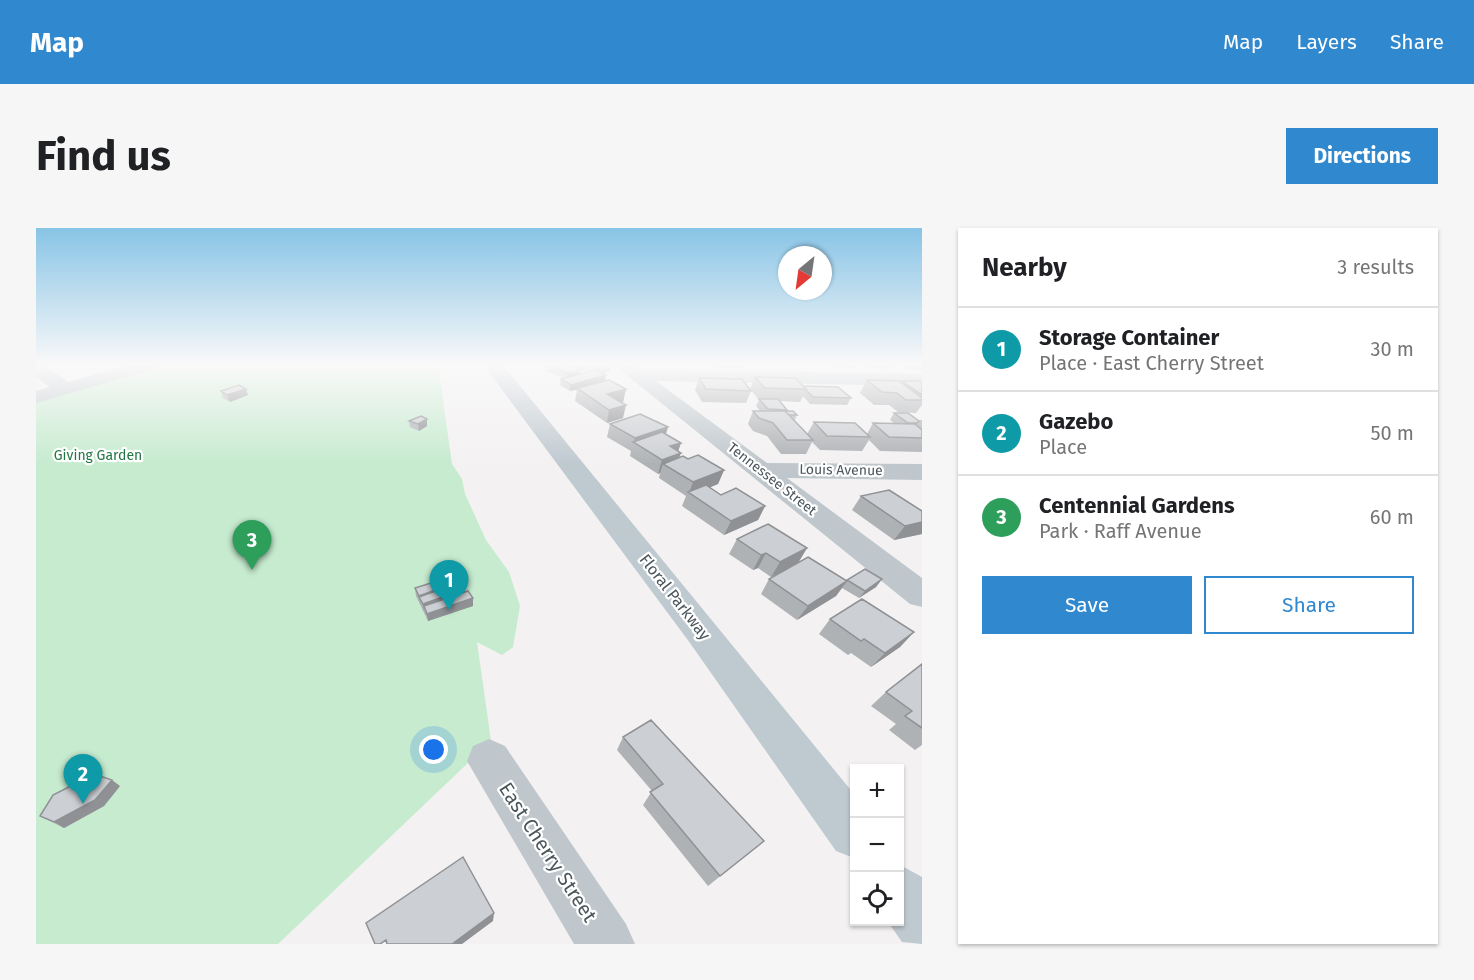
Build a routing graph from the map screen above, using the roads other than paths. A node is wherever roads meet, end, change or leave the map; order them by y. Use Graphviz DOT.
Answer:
graph roads {
  1 [pos="518,397"];
  2 [pos="665,397"];
  3 [pos="760,470"];
  4 [pos="922,472"];
  5 [pos="922,595"];
  6 [pos="489,760"];
  7 [pos="850,826"];
  8 [pos="904,897"];
  9 [pos="922,922"];
  10 [pos="606,944"];
  1 -- 7 [label="street, Floral Parkway"];
  2 -- 3 [label="street, Tennessee Street"];
  3 -- 4 [label="street, Louis Avenue"];
  3 -- 5 [label="street, Tennessee Street"];
  6 -- 10 [label="street, East Cherry Street"];
  8 -- 9 [label="street"];
}
